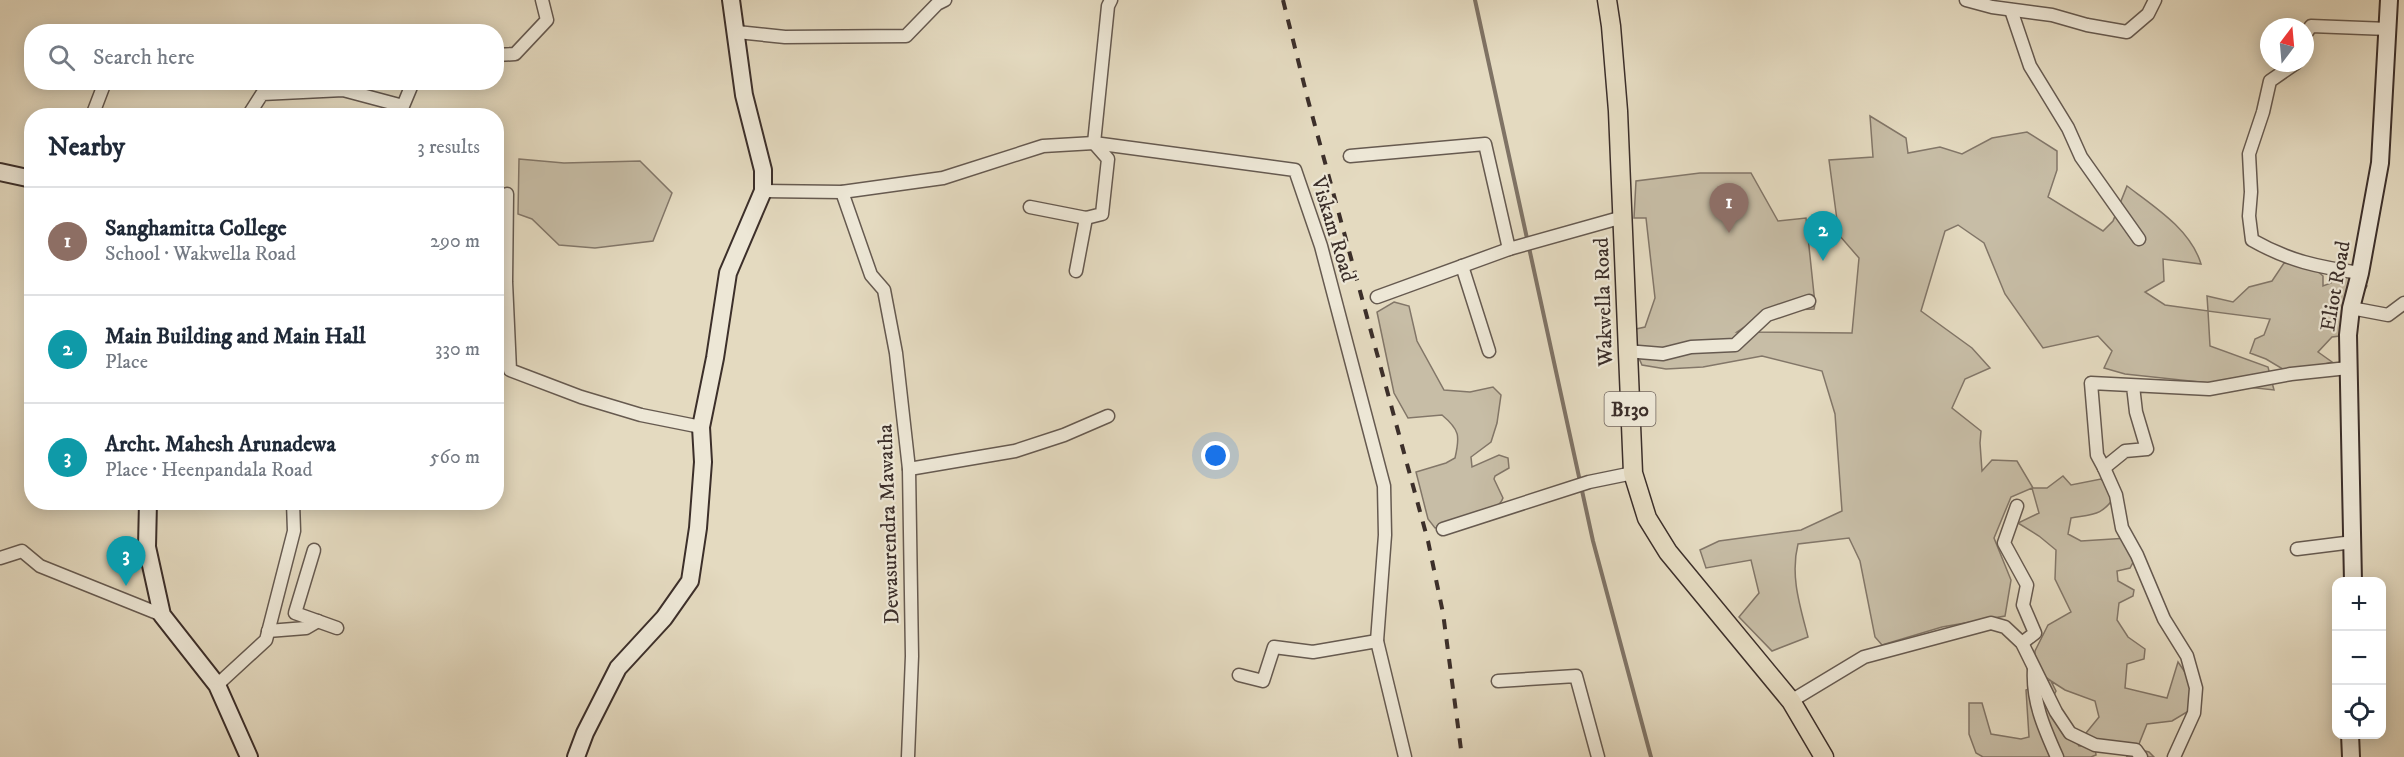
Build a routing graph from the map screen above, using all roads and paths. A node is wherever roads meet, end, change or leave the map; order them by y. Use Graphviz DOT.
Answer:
graph roads {
  1 [pos="542,0"];
  2 [pos="731,0"];
  3 [pos="945,0"];
  4 [pos="1111,0"];
  5 [pos="1607,0"];
  6 [pos="1966,0"];
  7 [pos="2155,0"];
  8 [pos="2389,0"];
  9 [pos="2011,10"];
  10 [pos="2314,26"];
  11 [pos="2388,29"];
  12 [pos="737,32"];
  13 [pos="504,55"];
  14 [pos="2283,72"];
  15 [pos="102,90"];
  16 [pos="343,90"];
  17 [pos="343,90"];
  18 [pos="410,90"];
  19 [pos="95,108"];
  20 [pos="253,108"];
  21 [pos="1094,143"];
  22 [pos="1350,156"];
  23 [pos="0,172"];
  24 [pos="24,176"];
  25 [pos="763,191"];
  26 [pos="842,192"];
  27 [pos="507,194"];
  28 [pos="1030,207"];
  29 [pos="1623,217"];
  30 [pos="1086,218"];
  31 [pos="2139,239"];
  32 [pos="1509,249"];
  33 [pos="1462,266"];
  34 [pos="1076,271"];
  35 [pos="2360,273"];
  36 [pos="1377,297"];
  37 [pos="1809,300"];
  38 [pos="2404,303"];
  39 [pos="2351,308"];
  40 [pos="1489,351"];
  41 [pos="1626,351"];
  42 [pos="2348,368"];
  43 [pos="2133,386"];
  44 [pos="1108,416"];
  45 [pos="701,427"];
  46 [pos="909,468"];
  47 [pos="2104,468"];
  48 [pos="1633,473"];
  49 [pos="2017,506"];
  50 [pos="148,510"];
  51 [pos="293,510"];
  52 [pos="1443,529"];
  53 [pos="2353,542"];
  54 [pos="2297,549"];
  55 [pos="314,550"];
  56 [pos="0,558"];
  57 [pos="2353,577"];
  58 [pos="162,615"];
  59 [pos="318,621"];
  60 [pos="337,628"];
  61 [pos="268,631"];
  62 [pos="1377,641"];
  63 [pos="2022,643"];
  64 [pos="2034,669"];
  65 [pos="1239,675"];
  66 [pos="1498,681"];
  67 [pos="217,685"];
  68 [pos="1791,701"];
  69 [pos="2350,739"];
  70 [pos="249,757"];
  71 [pos="576,757"];
  72 [pos="908,757"];
  73 [pos="1405,757"];
  74 [pos="1598,757"];
  75 [pos="1824,757"];
  76 [pos="2057,757"];
  77 [pos="2141,757"];
  78 [pos="2174,757"];
  79 [pos="2350,757"];
  1 -- 13 [label="street"];
  2 -- 12 [label="street"];
  3 -- 12 [label="street"];
  4 -- 21 [label="street"];
  5 -- 29 [label="main road, Wakwella Road / B130"];
  6 -- 9 [label="street"];
  7 -- 9 [label="street"];
  8 -- 11 [label="street, Eliot Road"];
  9 -- 31 [label="street"];
  10 -- 11 [label="street"];
  11 -- 35 [label="street, Eliot Road"];
  12 -- 25 [label="street"];
  14 -- 35 [label="street"];
  15 -- 19 [label="street"];
  16 -- 20 [label="street"];
  17 -- 18 [label="street"];
  21 -- 26 [label="street, Viskam Road"];
  21 -- 30 [label="street"];
  21 -- 62 [label="street, Viskam Road"];
  22 -- 32 [label="street"];
  23 -- 24 [label="street"];
  25 -- 26 [label="street, Viskam Road"];
  25 -- 45 [label="street"];
  26 -- 46 [label="street, Dewasurendra Mawatha"];
  27 -- 45 [label="street"];
  28 -- 30 [label="street"];
  29 -- 32 [label="street"];
  29 -- 41 [label="main road, Wakwella Road / B130"];
  30 -- 34 [label="street"];
  32 -- 33 [label="street"];
  33 -- 36 [label="street"];
  33 -- 40 [label="street"];
  35 -- 39 [label="street, Eliot Road"];
  37 -- 41 [label="street"];
  38 -- 39 [label="street"];
  39 -- 42 [label="street, Eliot Road"];
  41 -- 48 [label="main road, Wakwella Road / B130"];
  42 -- 43 [label="street"];
  42 -- 53 [label="street, Eliot Road"];
  43 -- 47 [label="street"];
  43 -- 47 [label="street"];
  44 -- 46 [label="street"];
  45 -- 71 [label="street"];
  46 -- 72 [label="street, Dewasurendra Mawatha"];
  47 -- 78 [label="street"];
  48 -- 52 [label="street"];
  48 -- 68 [label="main road, Wakwella Road / B130"];
  49 -- 63 [label="street"];
  50 -- 58 [label="street"];
  51 -- 61 [label="street"];
  53 -- 54 [label="street"];
  53 -- 57 [label="street, Eliot Road"];
  55 -- 59 [label="street"];
  56 -- 58 [label="street"];
  58 -- 67 [label="street"];
  59 -- 60 [label="street"];
  59 -- 61 [label="street"];
  61 -- 67 [label="street"];
  62 -- 65 [label="street"];
  62 -- 73 [label="street, Viskam Road"];
  63 -- 64 [label="street"];
  63 -- 68 [label="street"];
  64 -- 76 [label="street"];
  64 -- 77 [label="street"];
  66 -- 74 [label="street"];
  67 -- 70 [label="street"];
  68 -- 75 [label="main road, Wakwella Road / B130"];
  69 -- 79 [label="street"];
}
